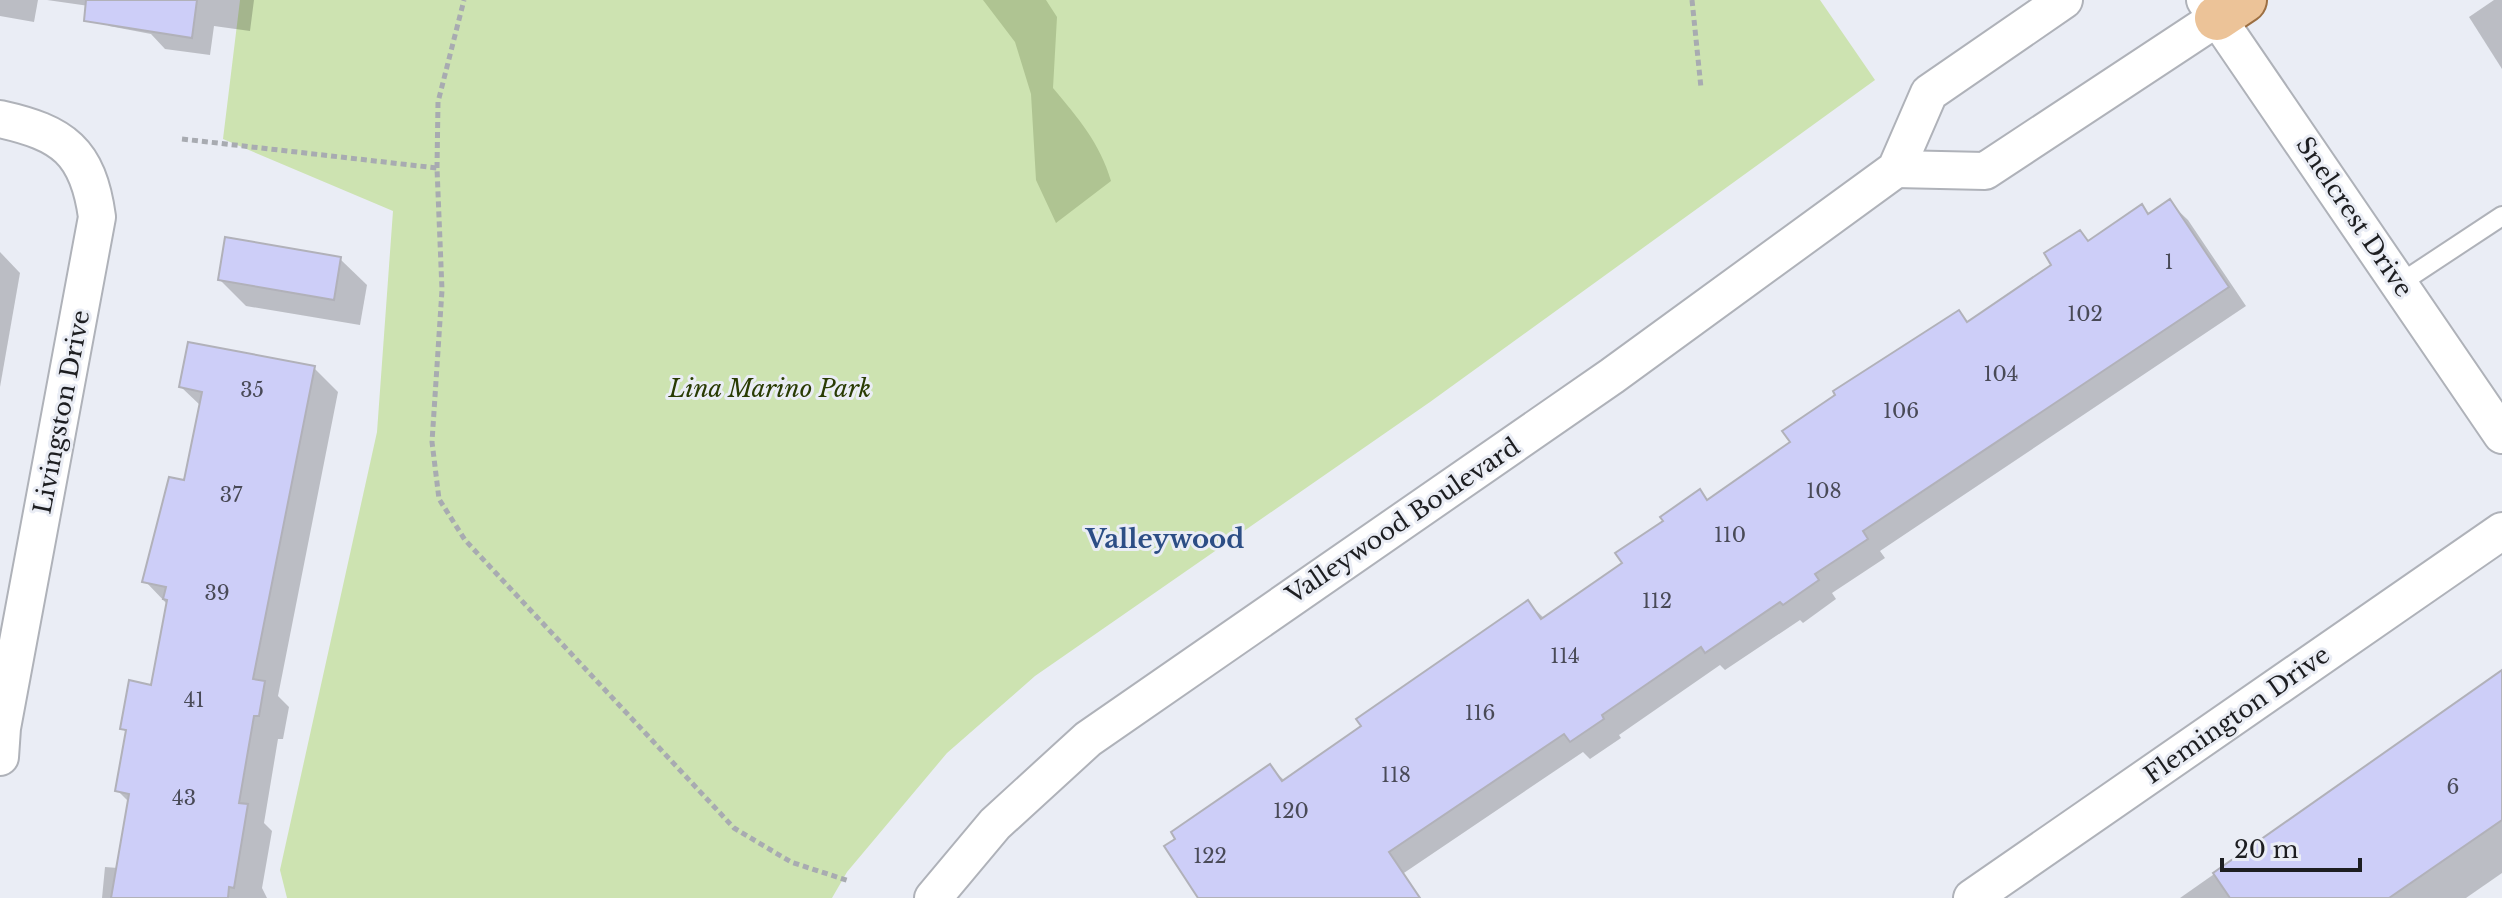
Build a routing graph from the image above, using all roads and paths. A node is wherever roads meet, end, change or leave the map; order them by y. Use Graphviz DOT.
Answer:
graph roads {
  1 [pos="464,0"];
  2 [pos="1692,0"];
  3 [pos="2064,0"];
  4 [pos="2222,6"];
  5 [pos="1701,88"];
  6 [pos="0,119"];
  7 [pos="182,139"];
  8 [pos="437,168"];
  9 [pos="1896,169"];
  10 [pos="2502,216"];
  11 [pos="2399,284"];
  12 [pos="2502,435"];
  13 [pos="2502,531"];
  14 [pos="1,737"];
  15 [pos="849,881"];
  16 [pos="933,898"];
  17 [pos="1972,898"];
  1 -- 8 [label="path"];
  2 -- 5 [label="path"];
  3 -- 9 [label="street"];
  4 -- 9 [label="street"];
  4 -- 11 [label="street, Snelcrest Drive"];
  6 -- 14 [label="street, Livingston Drive"];
  7 -- 8 [label="path"];
  8 -- 15 [label="path"];
  9 -- 16 [label="street, Valleywood Boulevard"];
  10 -- 11 [label="lane"];
  11 -- 12 [label="street, Snelcrest Drive"];
  13 -- 17 [label="street, Flemington Drive"];
}
